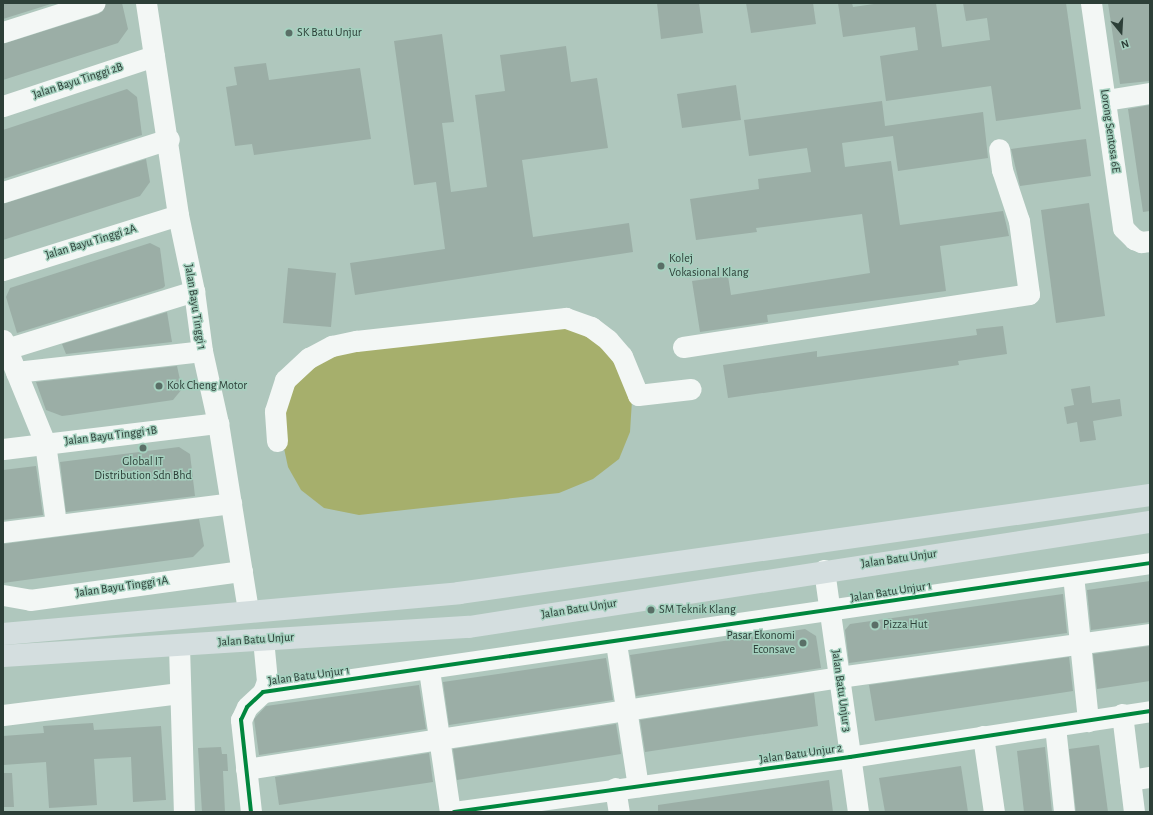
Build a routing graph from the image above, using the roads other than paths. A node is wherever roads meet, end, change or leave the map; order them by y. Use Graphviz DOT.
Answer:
graph roads {
  1 [pos="94,3"];
  2 [pos="146,3"];
  3 [pos="1091,3"];
  4 [pos="3,32"];
  5 [pos="154,56"];
  6 [pos="1150,93"];
  7 [pos="1106,100"];
  8 [pos="3,106"];
  9 [pos="169,139"];
  10 [pos="999,149"];
  11 [pos="3,192"];
  12 [pos="178,215"];
  13 [pos="1150,241"];
  14 [pos="3,270"];
  15 [pos="194,291"];
  16 [pos="5,344"];
  17 [pos="683,347"];
  18 [pos="202,351"];
  19 [pos="16,372"];
  20 [pos="691,389"];
  21 [pos="218,423"];
  22 [pos="277,441"];
  23 [pos="45,443"];
  24 [pos="3,449"];
  25 [pos="1150,494"];
  26 [pos="231,503"];
  27 [pos="1150,522"];
  28 [pos="56,524"];
  29 [pos="3,532"];
  30 [pos="791,546"];
  31 [pos="1150,563"];
  32 [pos="824,570"];
  33 [pos="242,571"];
  34 [pos="1072,575"];
  35 [pos="3,595"];
  36 [pos="248,611"];
  37 [pos="830,611"];
  38 [pos="3,634"];
  39 [pos="1150,634"];
  40 [pos="263,639"];
  41 [pos="616,643"];
  42 [pos="1079,644"];
  43 [pos="179,646"];
  44 [pos="3,656"];
  45 [pos="429,670"];
  46 [pos="839,677"];
  47 [pos="263,692"];
  48 [pos="180,693"];
  49 [pos="625,710"];
  50 [pos="1150,711"];
  51 [pos="1122,714"];
  52 [pos="3,715"];
  53 [pos="1088,721"];
  54 [pos="1055,726"];
  55 [pos="983,736"];
  56 [pos="439,738"];
  57 [pos="850,757"];
  58 [pos="246,769"];
  59 [pos="1140,778"];
  60 [pos="638,786"];
  61 [pos="615,788"];
  62 [pos="184,812"];
  63 [pos="251,812"];
  64 [pos="450,812"];
  65 [pos="454,812"];
  66 [pos="619,812"];
  67 [pos="858,812"];
  68 [pos="994,812"];
  69 [pos="1064,812"];
  70 [pos="1134,812"];
  1 -- 4 [label="street"];
  2 -- 5 [label="street, Jalan Bayu Tinggi 1"];
  3 -- 7 [label="street, Lorong Sentosa 6E"];
  5 -- 8 [label="street, Jalan Bayu Tinggi 2B"];
  5 -- 9 [label="street, Jalan Bayu Tinggi 1"];
  6 -- 7 [label="street"];
  7 -- 13 [label="street, Lorong Sentosa 6E"];
  9 -- 11 [label="street"];
  9 -- 12 [label="street, Jalan Bayu Tinggi 1"];
  10 -- 17 [label="street"];
  12 -- 14 [label="street, Jalan Bayu Tinggi 2A"];
  12 -- 15 [label="street, Jalan Bayu Tinggi 1"];
  15 -- 16 [label="street"];
  15 -- 18 [label="street, Jalan Bayu Tinggi 1"];
  16 -- 19 [label="street"];
  18 -- 19 [label="street"];
  18 -- 21 [label="street, Jalan Bayu Tinggi 1"];
  19 -- 23 [label="street"];
  20 -- 22 [label="street"];
  21 -- 23 [label="street, Jalan Bayu Tinggi 1B"];
  21 -- 26 [label="street, Jalan Bayu Tinggi 1"];
  23 -- 24 [label="street, Jalan Bayu Tinggi 1B"];
  23 -- 28 [label="street"];
  25 -- 30 [label="main road"];
  26 -- 28 [label="street"];
  26 -- 33 [label="street, Jalan Bayu Tinggi 1"];
  27 -- 32 [label="main road, Jalan Batu Unjur"];
  28 -- 29 [label="street"];
  30 -- 32 [label="main road"];
  30 -- 36 [label="main road"];
  31 -- 34 [label="street, Jalan Batu Unjur 1"];
  32 -- 37 [label="street, Jalan Batu Unjur 3"];
  32 -- 40 [label="main road, Jalan Batu Unjur"];
  33 -- 35 [label="street, Jalan Bayu Tinggi 1A"];
  33 -- 36 [label="street, Jalan Bayu Tinggi 1"];
  34 -- 37 [label="street, Jalan Batu Unjur 1"];
  34 -- 42 [label="street"];
  36 -- 38 [label="main road"];
  37 -- 41 [label="street, Jalan Batu Unjur 1"];
  37 -- 46 [label="street, Jalan Batu Unjur 3"];
  39 -- 42 [label="street"];
  40 -- 43 [label="main road, Jalan Batu Unjur"];
  40 -- 47 [label="street"];
  41 -- 45 [label="street, Jalan Batu Unjur 1"];
  41 -- 49 [label="street"];
  42 -- 46 [label="street"];
  42 -- 53 [label="street"];
  43 -- 44 [label="main road, Jalan Batu Unjur"];
  43 -- 48 [label="street"];
  45 -- 47 [label="street, Jalan Batu Unjur 1"];
  45 -- 56 [label="street"];
  46 -- 49 [label="street"];
  46 -- 57 [label="street, Jalan Batu Unjur 3"];
  47 -- 58 [label="street, Jalan Batu Unjur 1"];
  48 -- 52 [label="street"];
  48 -- 62 [label="street"];
  49 -- 56 [label="street"];
  49 -- 60 [label="street"];
  50 -- 51 [label="street, Jalan Batu Unjur 2"];
  51 -- 53 [label="street, Jalan Batu Unjur 2"];
  51 -- 59 [label="street"];
  53 -- 54 [label="street, Jalan Batu Unjur 2"];
  54 -- 55 [label="street, Jalan Batu Unjur 2"];
  54 -- 69 [label="street"];
  55 -- 57 [label="street, Jalan Batu Unjur 2"];
  55 -- 68 [label="street"];
  56 -- 58 [label="street"];
  56 -- 64 [label="street"];
  57 -- 60 [label="street, Jalan Batu Unjur 2"];
  57 -- 67 [label="street, Jalan Batu Unjur 3"];
  58 -- 63 [label="street, Jalan Batu Unjur 1"];
  59 -- 70 [label="street"];
  60 -- 61 [label="street, Jalan Batu Unjur 2"];
  61 -- 65 [label="street, Jalan Batu Unjur 2"];
  61 -- 66 [label="street"];
}
